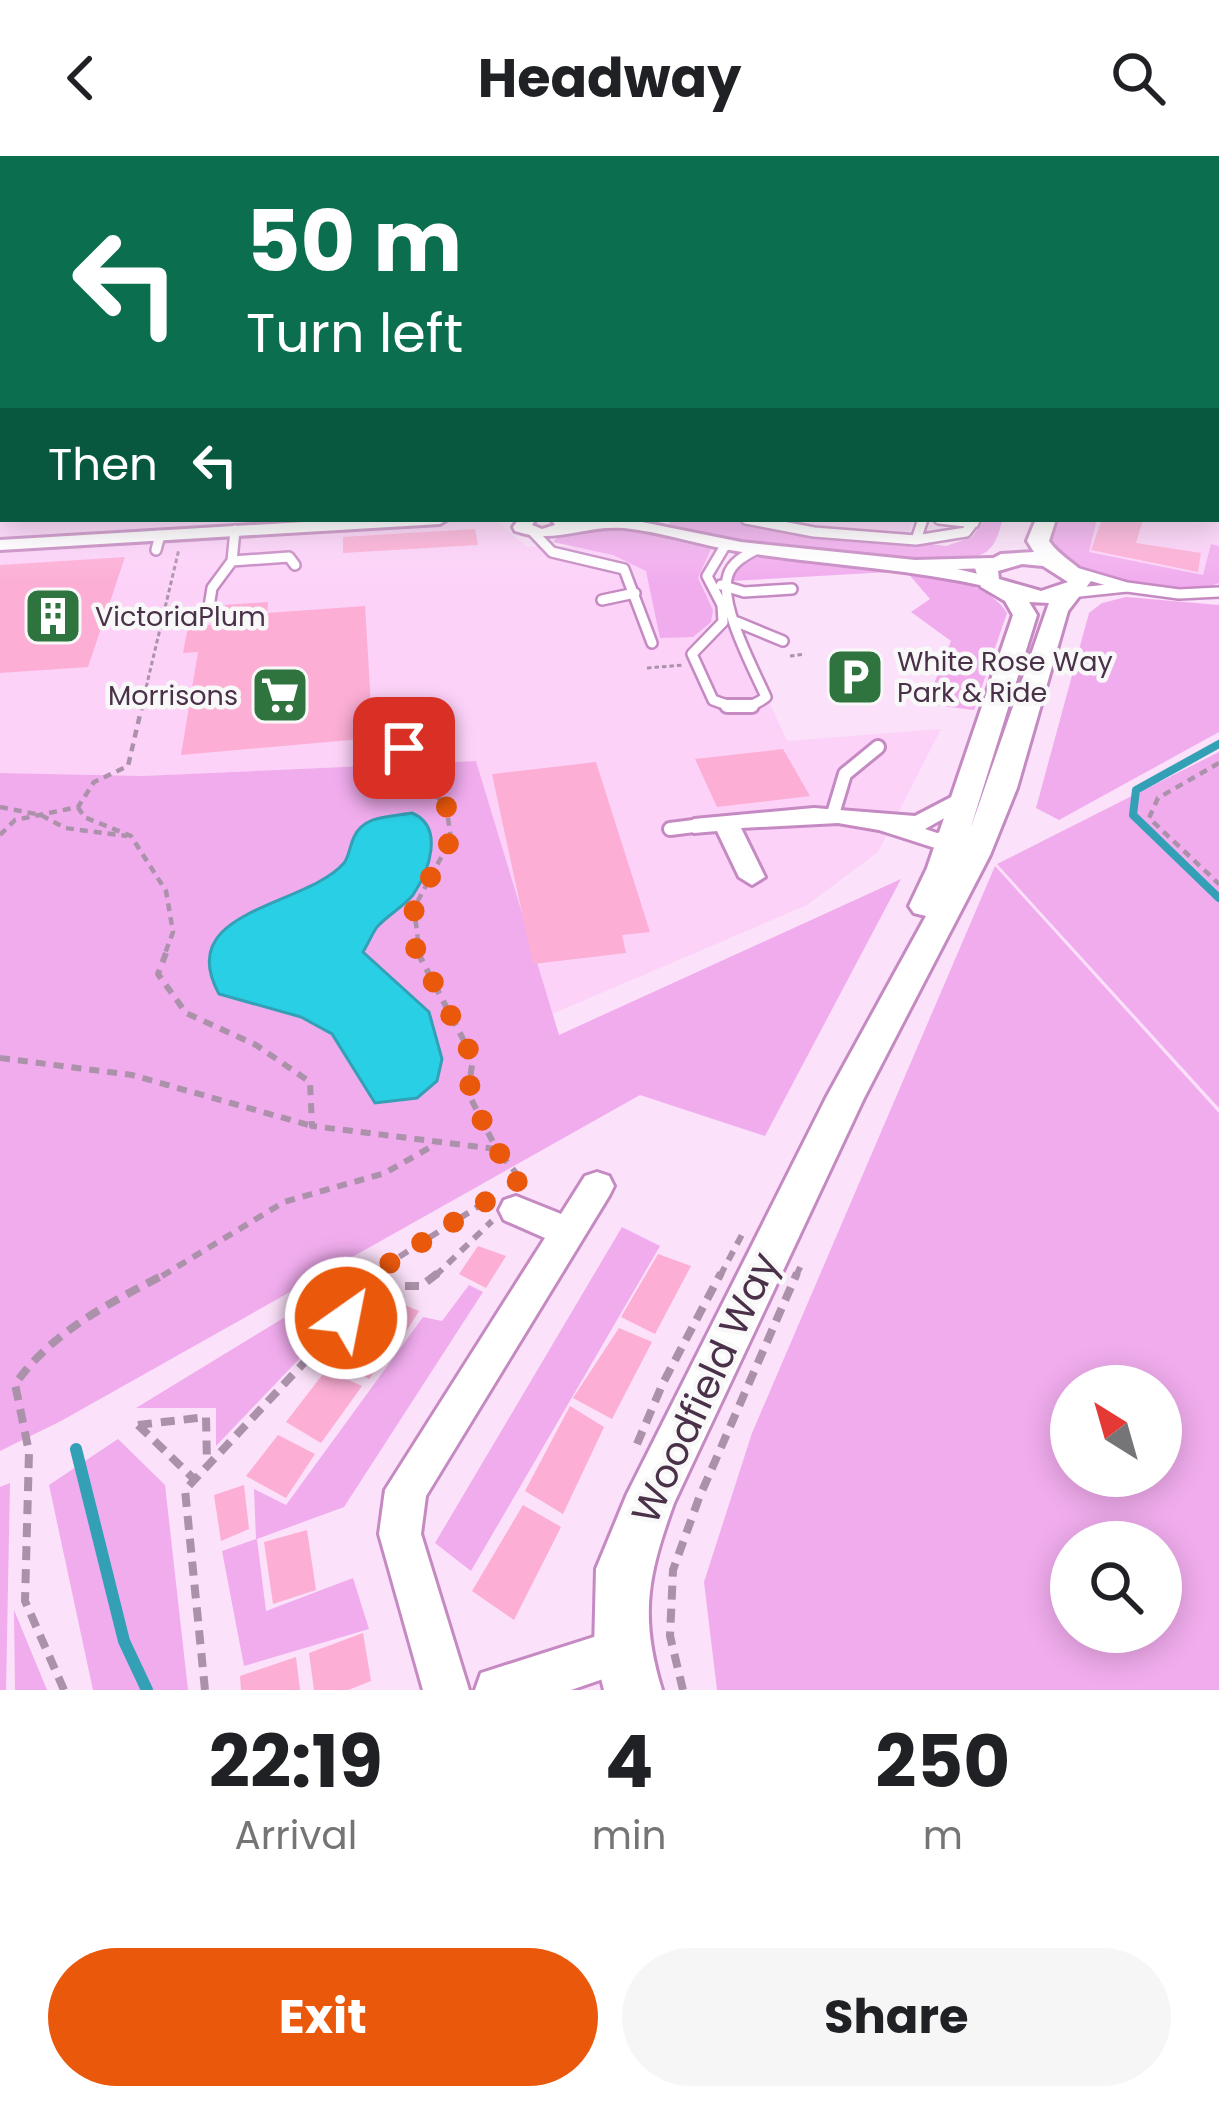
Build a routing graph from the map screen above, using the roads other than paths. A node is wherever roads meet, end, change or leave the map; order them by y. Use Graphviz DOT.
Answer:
graph roads {
  1 [pos="384,522"];
  2 [pos="617,522"];
  3 [pos="766,522"];
  4 [pos="847,522"];
  5 [pos="922,522"];
  6 [pos="974,522"];
  7 [pos="1023,522"];
  8 [pos="1045,522"];
  9 [pos="560,523"];
  10 [pos="622,523"];
  11 [pos="522,524"];
  12 [pos="655,524"];
  13 [pos="235,530"];
  14 [pos="847,534"];
  15 [pos="916,540"];
  16 [pos="726,544"];
  17 [pos="0,545"];
  18 [pos="757,549"];
  19 [pos="557,553"];
  20 [pos="232,561"];
  21 [pos="295,565"];
  22 [pos="996,574"];
  23 [pos="1064,580"];
  24 [pos="710,584"];
  25 [pos="725,586"];
  26 [pos="1127,587"];
  27 [pos="792,589"];
  28 [pos="1219,592"];
  29 [pos="635,593"];
  30 [pos="602,600"];
  31 [pos="208,614"];
  32 [pos="737,622"];
  33 [pos="783,641"];
  34 [pos="652,643"];
  35 [pos="878,747"];
  36 [pos="976,809"];
  37 [pos="833,814"];
  38 [pos="886,824"];
  39 [pos="951,840"];
  40 [pos="752,877"];
  41 [pos="845,1098"];
  42 [pos="597,1186"];
  43 [pos="504,1215"];
  44 [pos="566,1232"];
  45 [pos="628,1670"];
  46 [pos="446,1690"];
  47 [pos="498,1690"];
  1 -- 13 [label="street"];
  2 -- 10 [label="street"];
  3 -- 14 [label="lane"];
  4 -- 14 [label="lane"];
  5 -- 15 [label="lane"];
  6 -- 15 [label="lane"];
  7 -- 22 [label="street"];
  8 -- 23 [label="street"];
  9 -- 10 [label="street"];
  9 -- 11 [label="street"];
  9 -- 19 [label="lane"];
  10 -- 12 [label="street"];
  11 -- 19 [label="lane"];
  12 -- 16 [label="street"];
  13 -- 17 [label="street"];
  13 -- 20 [label="lane"];
  14 -- 15 [label="lane"];
  16 -- 18 [label="street"];
  16 -- 24 [label="lane"];
  18 -- 22 [label="street"];
  18 -- 25 [label="lane"];
  19 -- 29 [label="lane"];
  20 -- 21 [label="lane"];
  20 -- 31 [label="lane"];
  22 -- 23 [label="street"];
  22 -- 23 [label="street"];
  22 -- 36 [label="street, Woodfield Way"];
  23 -- 26 [label="lane"];
  23 -- 26 [label="lane"];
  23 -- 36 [label="street, Woodfield Way"];
  24 -- 25 [label="lane"];
  24 -- 32 [label="lane"];
  25 -- 27 [label="lane"];
  25 -- 32 [label="lane"];
  26 -- 28 [label="lane"];
  29 -- 30 [label="lane"];
  29 -- 34 [label="lane"];
  32 -- 33 [label="lane"];
  35 -- 37 [label="lane"];
  36 -- 38 [label="street"];
  36 -- 39 [label="street, Woodfield Way"];
  36 -- 41 [label="street, Woodfield Way"];
  37 -- 38 [label="street"];
  37 -- 40 [label="street"];
  38 -- 39 [label="street"];
  39 -- 41 [label="street, Woodfield Way"];
  41 -- 45 [label="street, Woodfield Way"];
  42 -- 44 [label="street"];
  43 -- 44 [label="street"];
  44 -- 46 [label="street"];
  45 -- 47 [label="street"];
}
